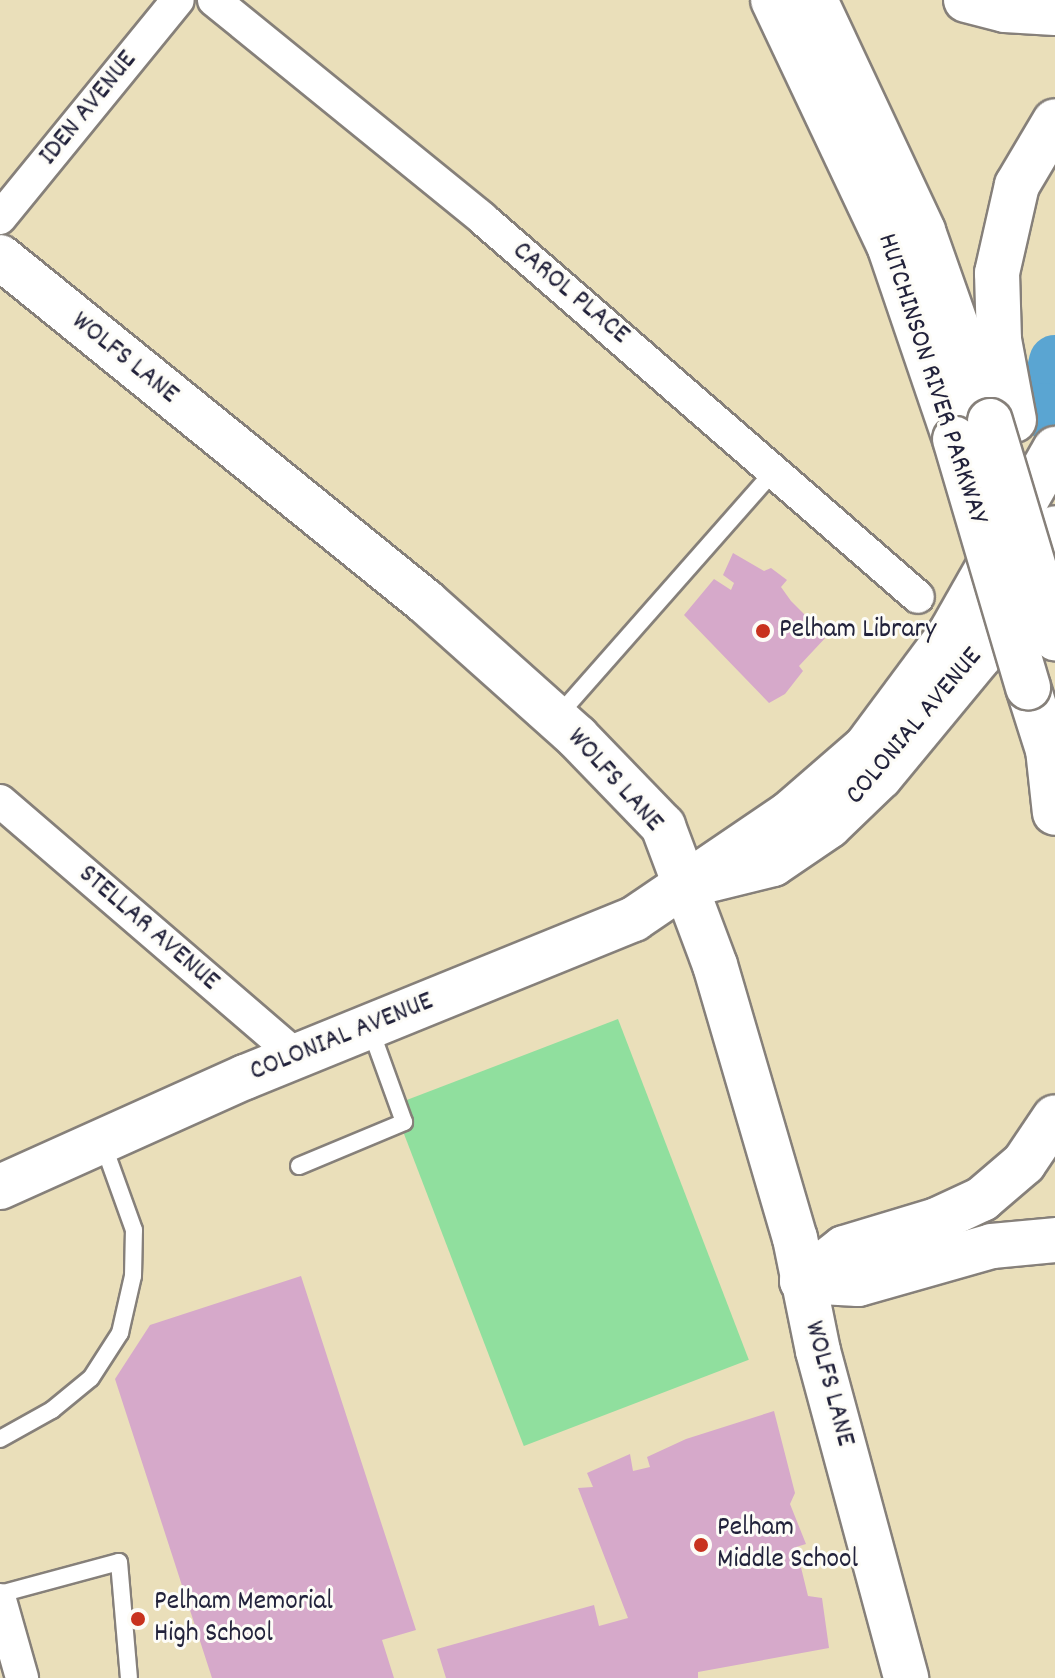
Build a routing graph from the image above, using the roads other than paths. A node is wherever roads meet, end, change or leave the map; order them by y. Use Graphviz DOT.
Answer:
graph roads {
  1 [pos="178,0"];
  2 [pos="214,0"];
  3 [pos="773,0"];
  4 [pos="815,0"];
  5 [pos="966,0"];
  6 [pos="1051,13"];
  7 [pos="1055,121"];
  8 [pos="0,218"];
  9 [pos="0,257"];
  10 [pos="986,428"];
  11 [pos="1046,461"];
  12 [pos="774,471"];
  13 [pos="1055,528"];
  14 [pos="1055,562"];
  15 [pos="918,597"];
  16 [pos="1055,638"];
  17 [pos="556,718"];
  18 [pos="1052,761"];
  19 [pos="0,801"];
  20 [pos="1055,813"];
  21 [pos="683,887"];
  22 [pos="370,1027"];
  23 [pos="296,1056"];
  24 [pos="1055,1117"];
  25 [pos="102,1141"];
  26 [pos="299,1166"];
  27 [pos="0,1187"];
  28 [pos="1055,1240"];
  29 [pos="802,1281"];
  30 [pos="0,1439"];
  31 [pos="0,1594"];
  32 [pos="0,1600"];
  33 [pos="22,1678"];
  34 [pos="129,1678"];
  35 [pos="906,1678"];
  1 -- 8 [label="street, IDEN AVENUE"];
  2 -- 12 [label="street, CAROL PLACE"];
  3 -- 10 [label="main road, HUTCHINSON RIVER PARKWAY"];
  4 -- 10 [label="main road, HUTCHINSON RIVER PARKWAY"];
  5 -- 6 [label="main road"];
  7 -- 10 [label="main road"];
  9 -- 17 [label="main road, WOLFS LANE"];
  10 -- 14 [label="main road"];
  10 -- 16 [label="main road, HUTCHINSON RIVER PARKWAY, bridge"];
  10 -- 18 [label="main road, HUTCHINSON RIVER PARKWAY, bridge"];
  11 -- 21 [label="main road, COLONIAL AVENUE"];
  12 -- 15 [label="street, CAROL PLACE"];
  12 -- 17 [label="lane"];
  13 -- 21 [label="main road, COLONIAL AVENUE"];
  17 -- 21 [label="main road, WOLFS LANE"];
  18 -- 20 [label="main road, HUTCHINSON RIVER PARKWAY"];
  19 -- 23 [label="street, STELLAR AVENUE"];
  21 -- 22 [label="main road, COLONIAL AVENUE"];
  21 -- 29 [label="main road, WOLFS LANE"];
  22 -- 23 [label="main road, COLONIAL AVENUE"];
  22 -- 26 [label="lane"];
  23 -- 25 [label="main road, COLONIAL AVENUE"];
  24 -- 29 [label="main road"];
  25 -- 27 [label="main road, COLONIAL AVENUE"];
  25 -- 30 [label="lane"];
  28 -- 29 [label="main road"];
  29 -- 35 [label="main road, WOLFS LANE"];
  31 -- 34 [label="lane"];
  32 -- 33 [label="street"];
}
